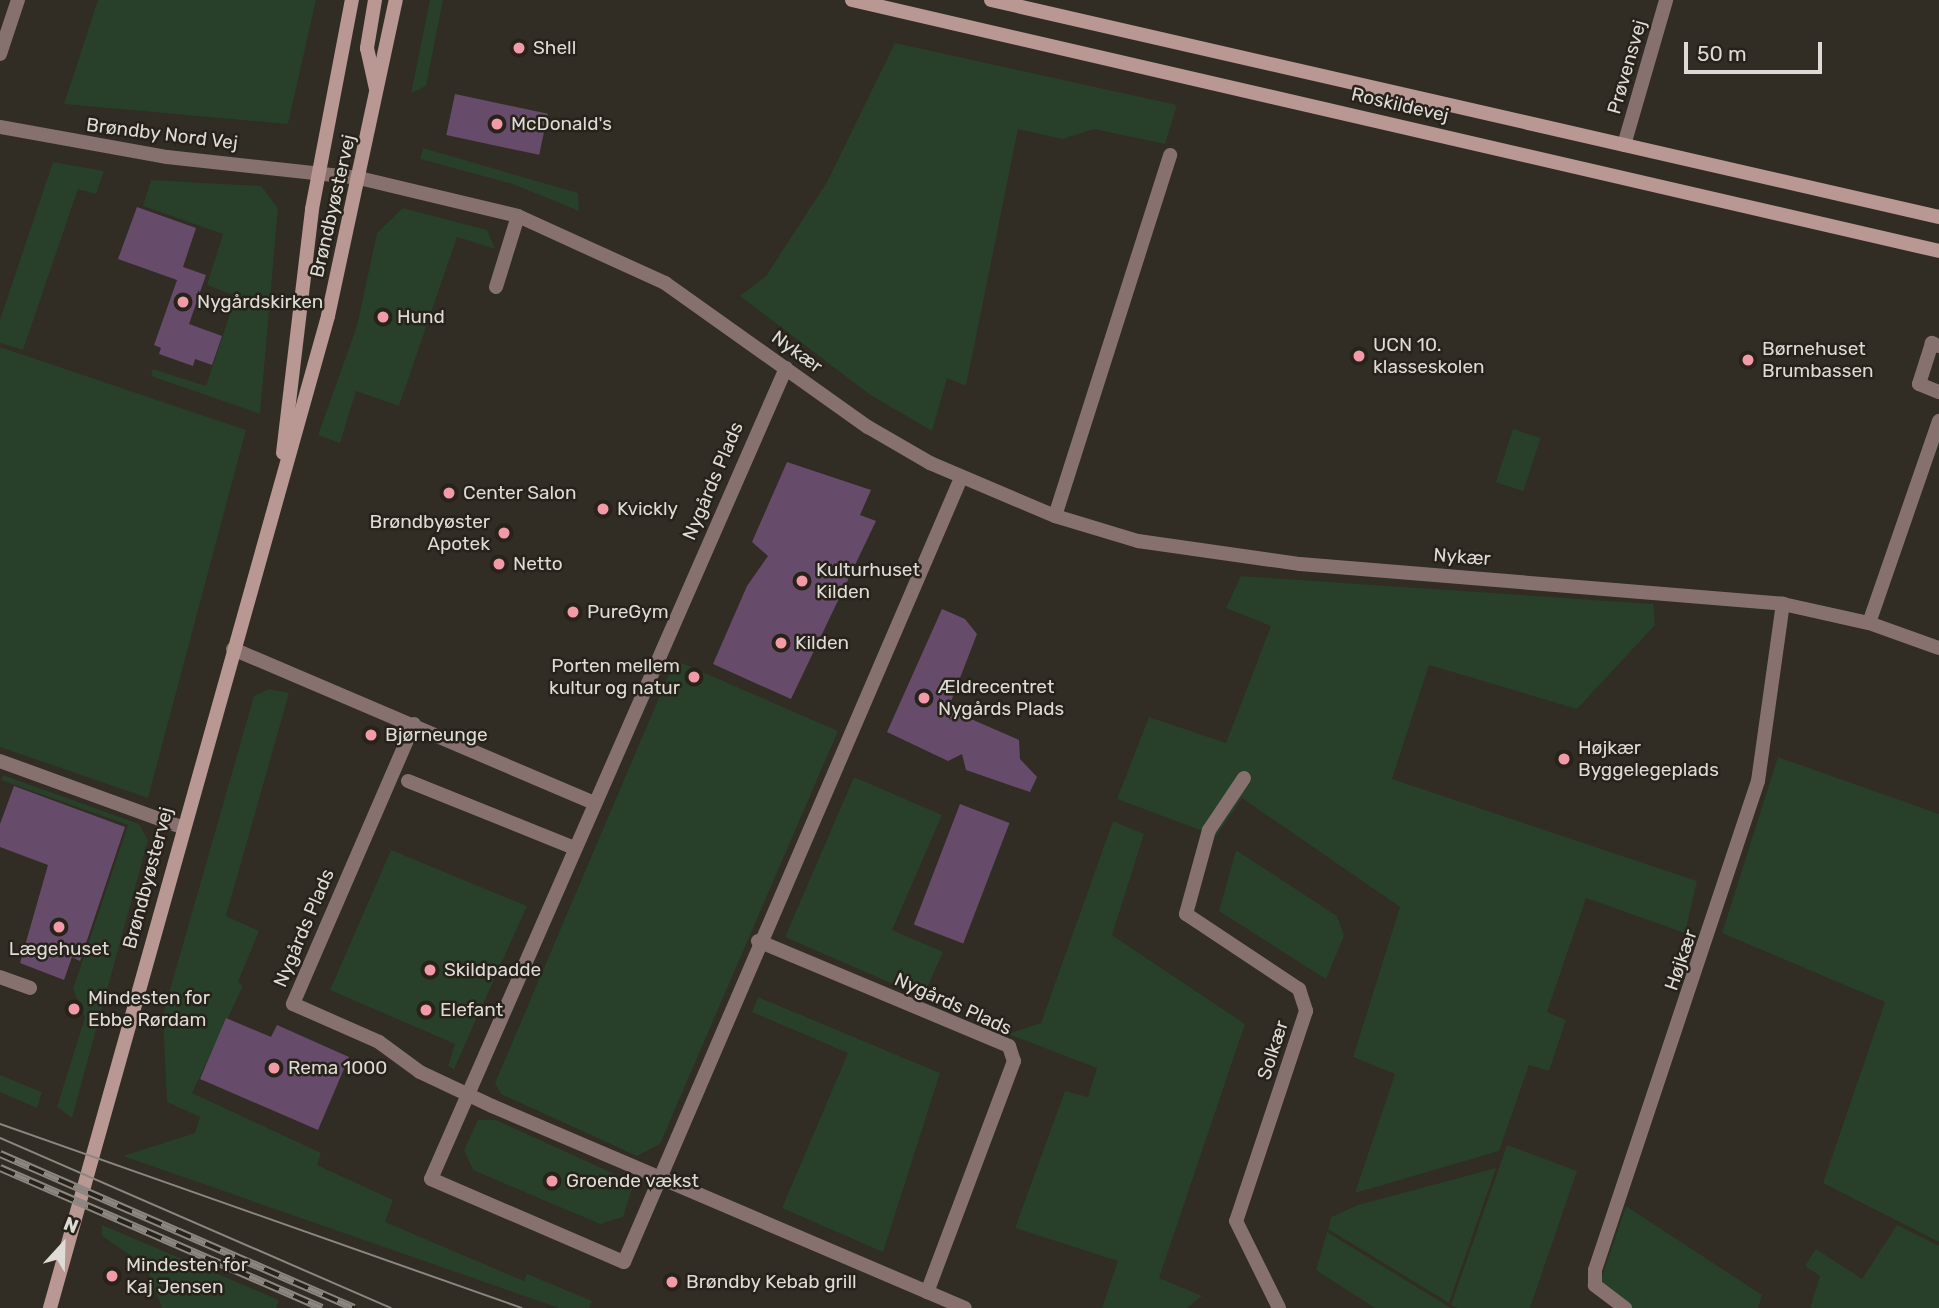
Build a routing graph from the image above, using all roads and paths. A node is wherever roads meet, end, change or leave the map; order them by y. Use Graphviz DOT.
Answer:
graph roads {
  1 [pos="18,0"];
  2 [pos="352,0"];
  3 [pos="375,0"];
  4 [pos="396,0"];
  5 [pos="852,0"];
  6 [pos="991,0"];
  7 [pos="1666,0"];
  8 [pos="0,54"];
  9 [pos="378,93"];
  10 [pos="0,127"];
  11 [pos="1624,145"];
  12 [pos="1170,155"];
  13 [pos="320,172"];
  14 [pos="359,178"];
  15 [pos="518,216"];
  16 [pos="1939,216"];
  17 [pos="1939,251"];
  18 [pos="496,287"];
  19 [pos="1939,346"];
  20 [pos="786,368"];
  21 [pos="1939,392"];
  22 [pos="1939,421"];
  23 [pos="284,458"];
  24 [pos="961,478"];
  25 [pos="1055,516"];
  26 [pos="1783,604"];
  27 [pos="1868,623"];
  28 [pos="1939,648"];
  29 [pos="233,649"];
  30 [pos="414,724"];
  31 [pos="0,761"];
  32 [pos="1244,778"];
  33 [pos="408,781"];
  34 [pos="594,803"];
  35 [pos="181,827"];
  36 [pos="575,848"];
  37 [pos="758,941"];
  38 [pos="0,977"];
  39 [pos="30,988"];
  40 [pos="468,1095"];
  41 [pos="658,1178"];
  42 [pos="927,1292"];
  43 [pos="50,1308"];
  44 [pos="965,1308"];
  45 [pos="1279,1308"];
  46 [pos="1625,1308"];
  1 -- 8 [label="street"];
  2 -- 13 [label="main road, Brøndbyøstervej"];
  3 -- 9 [label="main road"];
  4 -- 9 [label="main road, Brøndbyøstervej"];
  5 -- 17 [label="main road, Roskildevej"];
  6 -- 11 [label="main road, Roskildevej"];
  7 -- 11 [label="street, Prøvensvej"];
  9 -- 14 [label="main road, Brøndbyøstervej"];
  10 -- 13 [label="street, Brøndby Nord Vej"];
  11 -- 16 [label="main road, Roskildevej"];
  12 -- 25 [label="street"];
  13 -- 14 [label="street, Nykær"];
  13 -- 23 [label="main road, Brøndbyøstervej"];
  14 -- 15 [label="street, Nykær"];
  14 -- 23 [label="main road, Brøndbyøstervej"];
  15 -- 18 [label="street"];
  15 -- 20 [label="street, Nykær"];
  19 -- 21 [label="street"];
  20 -- 24 [label="street, Nykær"];
  20 -- 34 [label="street, Nygårds Plads"];
  22 -- 27 [label="street"];
  23 -- 29 [label="main road, Brøndbyøstervej"];
  24 -- 25 [label="street, Nykær"];
  24 -- 37 [label="street, Nygårds Plads"];
  25 -- 26 [label="street, Nykær"];
  26 -- 27 [label="street, Nykær"];
  26 -- 46 [label="street, Højkær"];
  27 -- 28 [label="street, Nykær"];
  29 -- 30 [label="street"];
  29 -- 35 [label="main road, Brøndbyøstervej"];
  30 -- 34 [label="street"];
  30 -- 40 [label="street, Nygårds Plads"];
  31 -- 35 [label="street"];
  32 -- 45 [label="street, Solkær"];
  33 -- 36 [label="street"];
  34 -- 36 [label="street, Nygårds Plads"];
  35 -- 43 [label="main road, Brøndbyøstervej"];
  36 -- 40 [label="street, Nygårds Plads"];
  37 -- 41 [label="street, Nygårds Plads"];
  37 -- 42 [label="street, Nygårds Plads"];
  38 -- 39 [label="street"];
  40 -- 41 [label="street, Nygårds Plads"];
  40 -- 41 [label="street, Nygårds Plads"];
  41 -- 42 [label="street, Nygårds Plads"];
  42 -- 44 [label="street, Nygårds Plads"];
}
